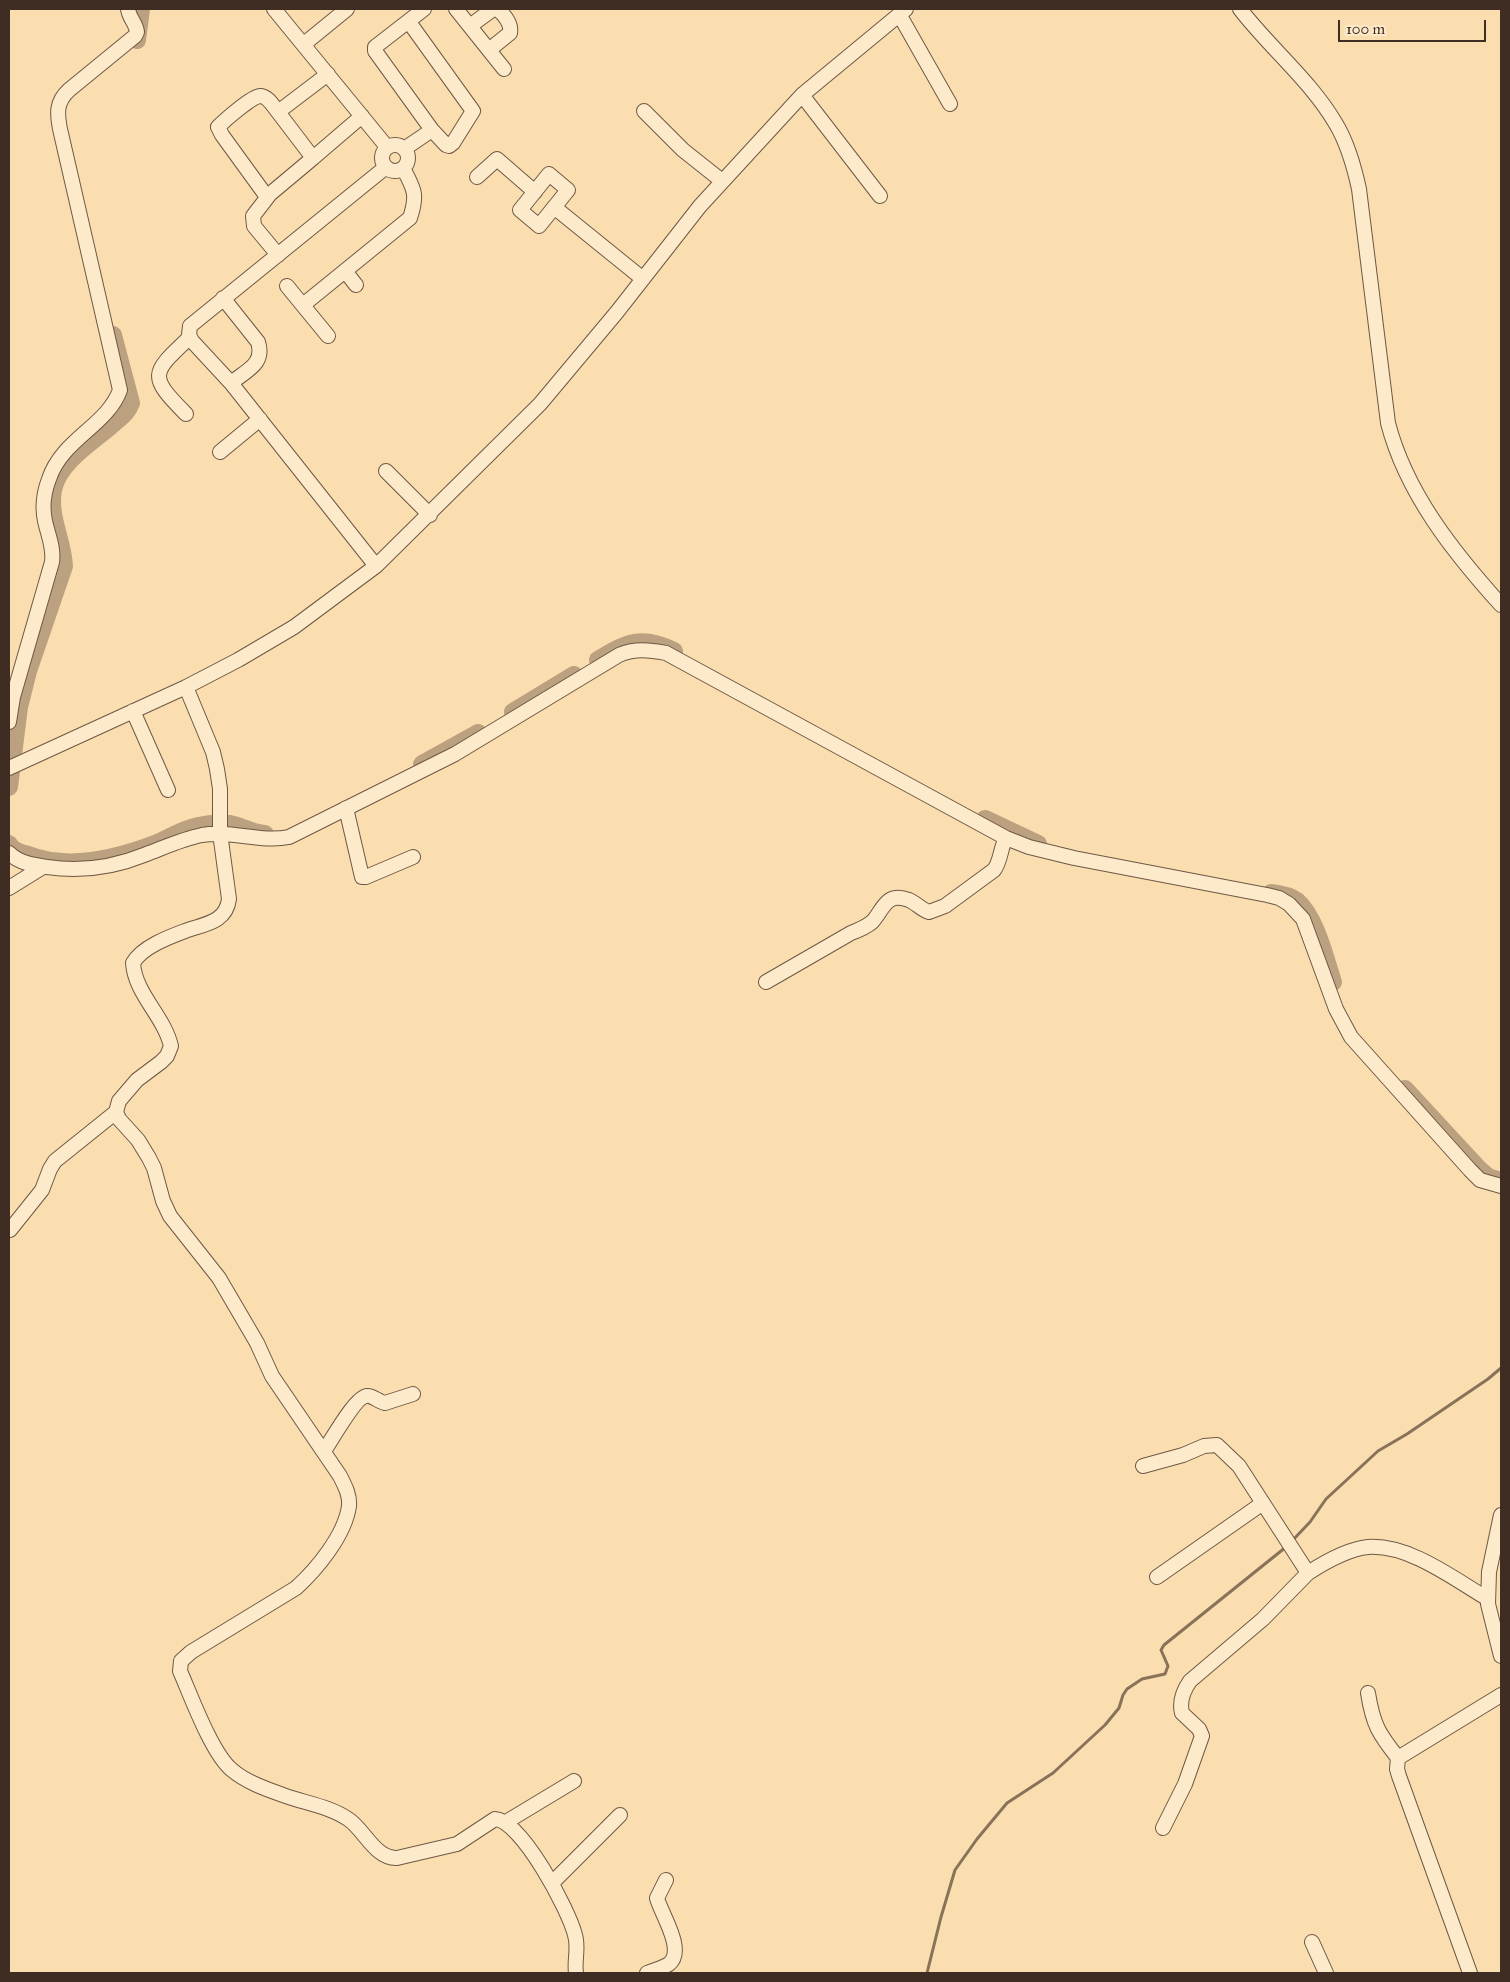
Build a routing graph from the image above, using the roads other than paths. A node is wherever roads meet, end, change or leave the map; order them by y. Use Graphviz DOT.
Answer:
graph roads {
  1 [pos="274,9"];
  2 [pos="347,9"];
  3 [pos="424,9"];
  4 [pos="456,9"];
  5 [pos="495,9"];
  6 [pos="1240,9"];
  7 [pos="128,12"];
  8 [pos="903,12"];
  9 [pos="409,22"];
  10 [pos="470,26"];
  11 [pos="304,44"];
  12 [pos="489,50"];
  13 [pos="504,70"];
  14 [pos="328,74"];
  15 [pos="802,95"];
  16 [pos="950,104"];
  17 [pos="644,111"];
  18 [pos="278,112"];
  19 [pos="362,116"];
  20 [pos="432,130"];
  21 [pos="387,147"];
  22 [pos="404,149"];
  23 [pos="313,158"];
  24 [pos="386,167"];
  25 [pos="403,168"];
  26 [pos="477,177"];
  27 [pos="722,181"];
  28 [pos="535,192"];
  29 [pos="880,196"];
  30 [pos="268,197"];
  31 [pos="554,207"];
  32 [pos="278,255"];
  33 [pos="345,271"];
  34 [pos="643,279"];
  35 [pos="356,285"];
  36 [pos="287,286"];
  37 [pos="222,298"];
  38 [pos="303,304"];
  39 [pos="328,336"];
  40 [pos="190,337"];
  41 [pos="231,383"];
  42 [pos="186,414"];
  43 [pos="260,419"];
  44 [pos="220,452"];
  45 [pos="386,471"];
  46 [pos="430,514"];
  47 [pos="376,566"];
  48 [pos="1501,605"];
  49 [pos="186,687"];
  50 [pos="133,711"];
  51 [pos="9,722"];
  52 [pos="13,765"];
  53 [pos="168,790"];
  54 [pos="346,808"];
  55 [pos="220,826"];
  56 [pos="1006,838"];
  57 [pos="9,853"];
  58 [pos="413,856"];
  59 [pos="43,867"];
  60 [pos="9,888"];
  61 [pos="766,982"];
  62 [pos="116,1112"];
  63 [pos="1501,1186"];
  64 [pos="10,1230"];
  65 [pos="412,1394"];
  66 [pos="324,1451"];
  67 [pos="1143,1466"];
  68 [pos="1263,1503"];
  69 [pos="1501,1515"];
  70 [pos="1308,1573"];
  71 [pos="1158,1578"];
  72 [pos="1488,1598"];
  73 [pos="1501,1656"];
  74 [pos="1368,1694"];
  75 [pos="1501,1695"];
  76 [pos="1398,1758"];
  77 [pos="574,1781"];
  78 [pos="620,1815"];
  79 [pos="506,1822"];
  80 [pos="1163,1828"];
  81 [pos="666,1880"];
  82 [pos="552,1883"];
  83 [pos="1312,1942"];
  84 [pos="576,1973"];
  85 [pos="647,1973"];
  86 [pos="1326,1973"];
  87 [pos="1470,1973"];
  1 -- 11 [label="street"];
  2 -- 11 [label="street"];
  3 -- 9 [label="street"];
  4 -- 10 [label="street"];
  5 -- 10 [label="street"];
  5 -- 12 [label="street"];
  6 -- 48 [label="street"];
  7 -- 51 [label="street"];
  8 -- 15 [label="street"];
  8 -- 16 [label="street"];
  9 -- 20 [label="street"];
  9 -- 20 [label="street"];
  10 -- 12 [label="street"];
  11 -- 14 [label="street"];
  12 -- 13 [label="street"];
  14 -- 18 [label="street"];
  14 -- 19 [label="street"];
  15 -- 27 [label="street"];
  15 -- 29 [label="street"];
  17 -- 27 [label="street"];
  18 -- 23 [label="street"];
  18 -- 30 [label="street"];
  19 -- 21 [label="street"];
  19 -- 23 [label="street"];
  20 -- 22 [label="street"];
  21 -- 22 [label="street"];
  21 -- 24 [label="street"];
  22 -- 25 [label="street"];
  23 -- 30 [label="street"];
  24 -- 25 [label="street"];
  24 -- 32 [label="street"];
  25 -- 33 [label="street"];
  26 -- 28 [label="street"];
  27 -- 34 [label="street"];
  28 -- 31 [label="street"];
  28 -- 31 [label="street"];
  30 -- 32 [label="street"];
  31 -- 34 [label="street"];
  32 -- 37 [label="street"];
  33 -- 35 [label="street"];
  33 -- 38 [label="street"];
  34 -- 46 [label="street"];
  36 -- 38 [label="street"];
  37 -- 40 [label="street"];
  37 -- 41 [label="street"];
  38 -- 39 [label="street"];
  40 -- 41 [label="street"];
  40 -- 42 [label="street"];
  41 -- 43 [label="street"];
  43 -- 44 [label="street"];
  43 -- 47 [label="street"];
  45 -- 46 [label="street"];
  46 -- 47 [label="street"];
  47 -- 49 [label="street"];
  49 -- 50 [label="street"];
  49 -- 55 [label="street"];
  50 -- 52 [label="street"];
  50 -- 53 [label="street"];
  54 -- 55 [label="street"];
  54 -- 56 [label="street"];
  54 -- 58 [label="street"];
  55 -- 59 [label="street"];
  55 -- 62 [label="street"];
  56 -- 61 [label="street"];
  56 -- 63 [label="street"];
  57 -- 59 [label="street"];
  59 -- 60 [label="street"];
  62 -- 64 [label="street"];
  62 -- 66 [label="street"];
  65 -- 66 [label="street"];
  66 -- 79 [label="street"];
  67 -- 68 [label="street"];
  68 -- 70 [label="street"];
  68 -- 71 [label="street"];
  69 -- 72 [label="street"];
  70 -- 72 [label="street"];
  70 -- 80 [label="street"];
  72 -- 73 [label="street"];
  74 -- 76 [label="street"];
  75 -- 76 [label="street"];
  76 -- 87 [label="street"];
  77 -- 79 [label="street"];
  78 -- 82 [label="street"];
  79 -- 82 [label="street"];
  81 -- 85 [label="street"];
  82 -- 84 [label="street"];
  83 -- 86 [label="street"];
}
